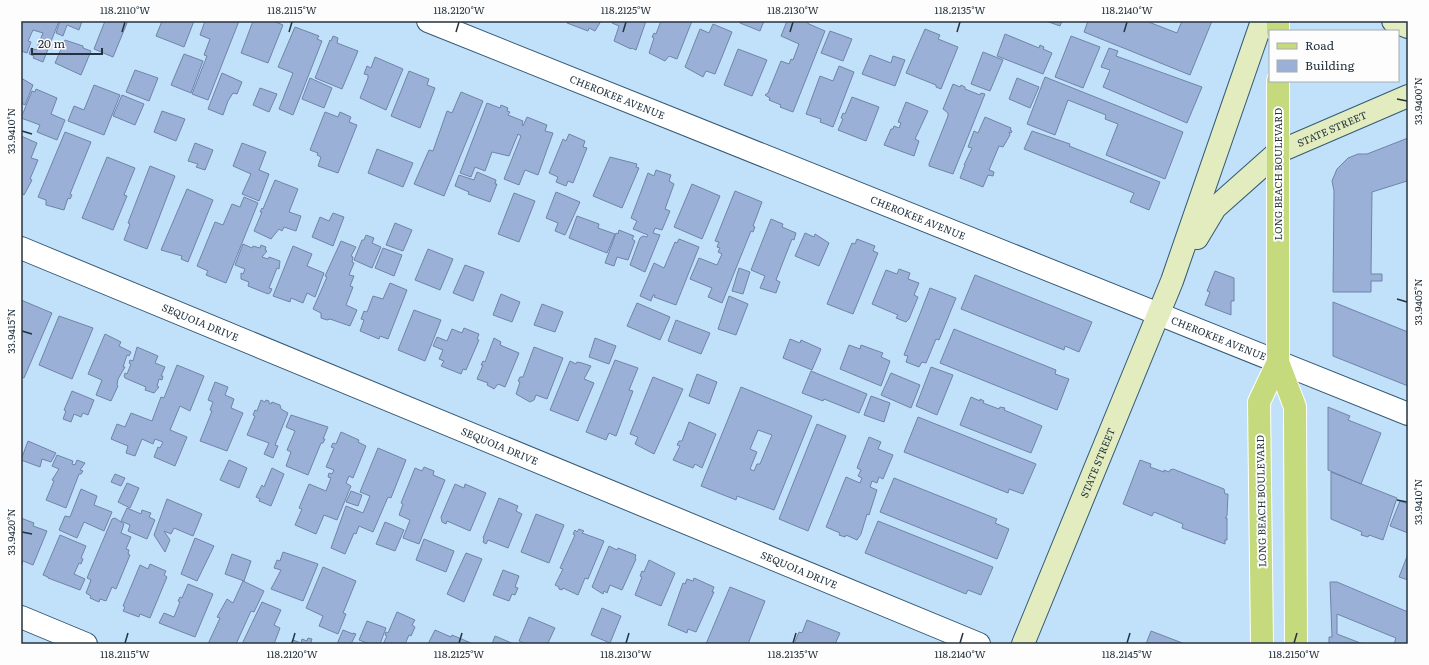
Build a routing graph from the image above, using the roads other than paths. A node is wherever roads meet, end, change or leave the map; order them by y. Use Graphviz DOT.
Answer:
graph roads {
  1 [pos="428,21"];
  2 [pos="1262,21"];
  3 [pos="1393,21"];
  4 [pos="1408,27"];
  5 [pos="1278,82"];
  6 [pos="1408,96"];
  7 [pos="1278,152"];
  8 [pos="21,248"];
  9 [pos="1172,281"];
  10 [pos="1159,314"];
  11 [pos="1278,362"];
  12 [pos="1408,414"];
  13 [pos="21,617"];
  14 [pos="86,644"];
  15 [pos="979,644"];
  16 [pos="1022,644"];
  17 [pos="1262,644"];
  18 [pos="1296,644"];
  1 -- 10 [label="street, CHEROKEE AVENUE"];
  2 -- 9 [label="main road, STATE STREET"];
  3 -- 4 [label="main road"];
  5 -- 7 [label="main road, LONG BEACH BOULEVARD"];
  6 -- 7 [label="main road, STATE STREET"];
  7 -- 9 [label="main road, STATE STREET"];
  7 -- 11 [label="main road, LONG BEACH BOULEVARD"];
  8 -- 15 [label="street, SEQUOIA DRIVE"];
  9 -- 10 [label="main road, STATE STREET"];
  10 -- 11 [label="street, CHEROKEE AVENUE"];
  10 -- 16 [label="main road, STATE STREET"];
  11 -- 12 [label="street, CHEROKEE AVENUE"];
  11 -- 17 [label="main road, LONG BEACH BOULEVARD"];
  11 -- 18 [label="main road, LONG BEACH BOULEVARD"];
  13 -- 14 [label="street"];
}
